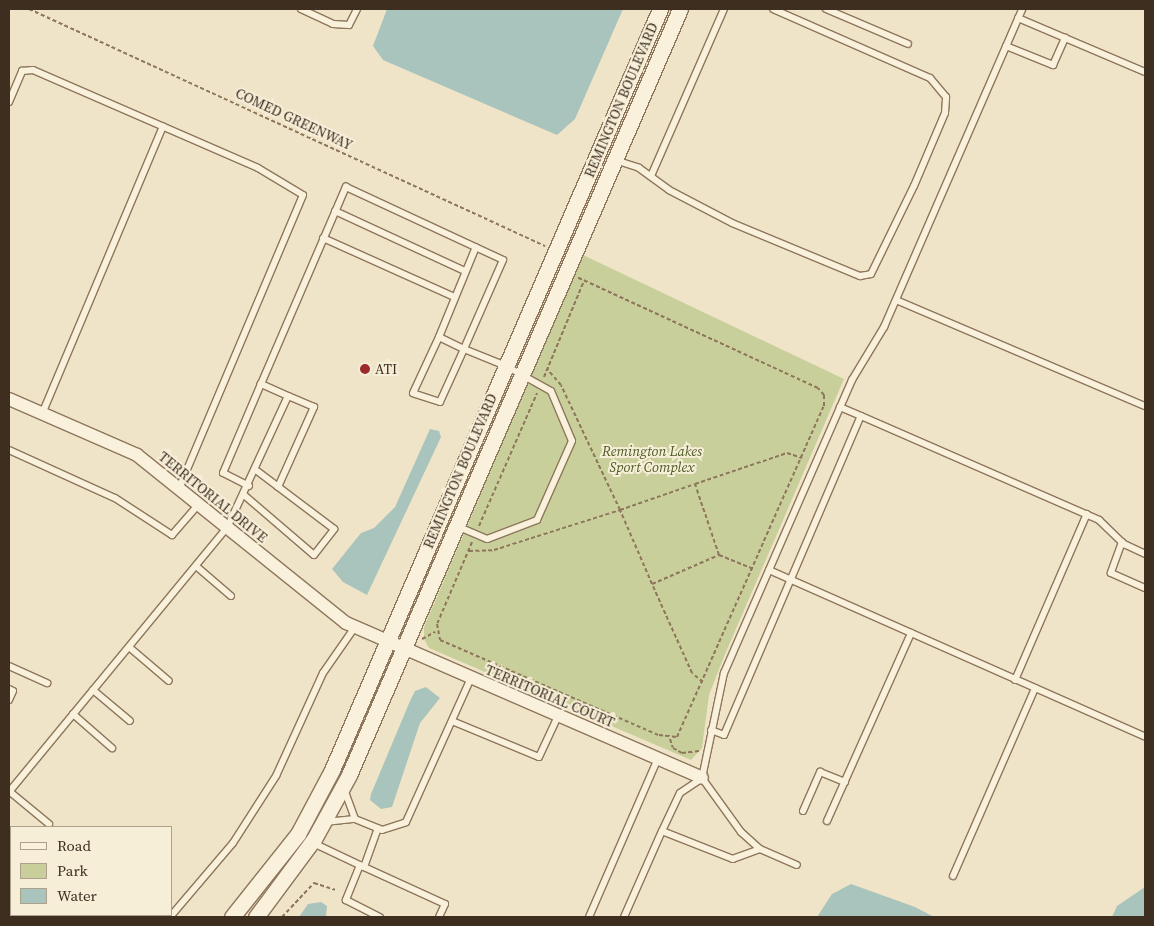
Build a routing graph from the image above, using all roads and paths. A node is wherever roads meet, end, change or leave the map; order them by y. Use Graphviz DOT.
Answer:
graph roads {
  1 [pos="29,9"];
  2 [pos="301,9"];
  3 [pos="357,9"];
  4 [pos="660,9"];
  5 [pos="680,9"];
  6 [pos="724,9"];
  7 [pos="773,9"];
  8 [pos="826,9"];
  9 [pos="1022,9"];
  10 [pos="1018,18"];
  11 [pos="1065,38"];
  12 [pos="908,44"];
  13 [pos="1006,46"];
  14 [pos="1145,72"];
  15 [pos="9,102"];
  16 [pos="163,126"];
  17 [pos="615,160"];
  18 [pos="650,176"];
  19 [pos="335,211"];
  20 [pos="324,238"];
  21 [pos="476,247"];
  22 [pos="550,248"];
  23 [pos="465,270"];
  24 [pos="573,275"];
  25 [pos="584,280"];
  26 [pos="454,297"];
  27 [pos="896,300"];
  28 [pos="439,337"];
  29 [pos="464,349"];
  30 [pos="506,366"];
  31 [pos="547,369"];
  32 [pos="521,377"];
  33 [pos="261,384"];
  34 [pos="540,385"];
  35 [pos="288,396"];
  36 [pos="9,399"];
  37 [pos="1145,406"];
  38 [pos="840,407"];
  39 [pos="42,415"];
  40 [pos="861,416"];
  41 [pos="9,450"];
  42 [pos="802,458"];
  43 [pos="257,471"];
  44 [pos="695,484"];
  45 [pos="249,486"];
  46 [pos="278,487"];
  47 [pos="179,488"];
  48 [pos="244,496"];
  49 [pos="198,505"];
  50 [pos="620,510"];
  51 [pos="1086,514"];
  52 [pos="456,526"];
  53 [pos="227,528"];
  54 [pos="475,534"];
  55 [pos="1122,542"];
  56 [pos="469,551"];
  57 [pos="1145,554"];
  58 [pos="719,555"];
  59 [pos="196,566"];
  60 [pos="753,569"];
  61 [pos="769,570"];
  62 [pos="792,580"];
  63 [pos="652,584"];
  64 [pos="1145,588"];
  65 [pos="231,596"];
  66 [pos="356,627"];
  67 [pos="435,632"];
  68 [pos="911,633"];
  69 [pos="420,640"];
  70 [pos="386,641"];
  71 [pos="128,647"];
  72 [pos="403,649"];
  73 [pos="9,666"];
  74 [pos="471,678"];
  75 [pos="1016,680"];
  76 [pos="169,681"];
  77 [pos="703,682"];
  78 [pos="47,683"];
  79 [pos="1036,688"];
  80 [pos="9,689"];
  81 [pos="93,690"];
  82 [pos="9,700"];
  83 [pos="73,714"];
  84 [pos="558,716"];
  85 [pos="130,721"];
  86 [pos="452,721"];
  87 [pos="711,730"];
  88 [pos="1145,737"];
  89 [pos="670,738"];
  90 [pos="112,748"];
  91 [pos="701,751"];
  92 [pos="658,758"];
  93 [pos="702,778"];
  94 [pos="845,782"];
  95 [pos="344,786"];
  96 [pos="9,792"];
  97 [pos="803,811"];
  98 [pos="355,819"];
  99 [pos="827,821"];
  100 [pos="324,822"];
  101 [pos="49,824"];
  102 [pos="378,828"];
  103 [pos="662,831"];
  104 [pos="298,834"];
  105 [pos="312,843"];
  106 [pos="760,849"];
  107 [pos="797,865"];
  108 [pos="362,866"];
  109 [pos="953,876"];
  110 [pos="335,890"];
  111 [pos="172,915"];
  112 [pos="232,917"];
  113 [pos="256,917"];
  114 [pos="282,917"];
  115 [pos="380,917"];
  116 [pos="439,917"];
  117 [pos="589,917"];
  118 [pos="624,917"];
  1 -- 22 [label="path, COMED GREENWAY"];
  2 -- 3 [label="lane"];
  4 -- 30 [label="street, REMINGTON BOULEVARD"];
  5 -- 17 [label="street, REMINGTON BOULEVARD"];
  6 -- 18 [label="lane"];
  7 -- 18 [label="lane"];
  8 -- 12 [label="lane"];
  9 -- 10 [label="lane"];
  10 -- 11 [label="lane"];
  10 -- 13 [label="lane"];
  11 -- 13 [label="lane"];
  11 -- 14 [label="lane"];
  13 -- 27 [label="lane"];
  15 -- 16 [label="lane"];
  16 -- 39 [label="lane"];
  16 -- 47 [label="lane"];
  17 -- 18 [label="lane"];
  17 -- 32 [label="street, REMINGTON BOULEVARD"];
  19 -- 20 [label="lane"];
  19 -- 21 [label="lane"];
  19 -- 23 [label="lane"];
  20 -- 26 [label="lane"];
  20 -- 33 [label="lane"];
  21 -- 23 [label="lane"];
  21 -- 29 [label="lane"];
  23 -- 26 [label="lane"];
  24 -- 25 [label="path"];
  25 -- 31 [label="path"];
  25 -- 42 [label="path"];
  26 -- 28 [label="lane"];
  27 -- 37 [label="lane"];
  27 -- 38 [label="lane"];
  28 -- 29 [label="lane"];
  28 -- 29 [label="lane"];
  29 -- 30 [label="lane"];
  30 -- 32 [label="lane"];
  30 -- 70 [label="street, REMINGTON BOULEVARD"];
  31 -- 34 [label="path"];
  31 -- 50 [label="path"];
  32 -- 34 [label="lane"];
  32 -- 52 [label="street, REMINGTON BOULEVARD"];
  33 -- 35 [label="lane"];
  33 -- 45 [label="lane"];
  34 -- 54 [label="path"];
  34 -- 54 [label="lane"];
  35 -- 43 [label="lane"];
  35 -- 46 [label="lane"];
  36 -- 39 [label="street, TERRITORIAL DRIVE"];
  38 -- 40 [label="lane"];
  38 -- 61 [label="lane"];
  39 -- 47 [label="street, TERRITORIAL DRIVE"];
  40 -- 51 [label="lane"];
  40 -- 62 [label="lane"];
  41 -- 49 [label="lane"];
  42 -- 44 [label="path"];
  42 -- 60 [label="path"];
  43 -- 45 [label="lane"];
  43 -- 46 [label="lane"];
  44 -- 50 [label="path"];
  44 -- 58 [label="path"];
  45 -- 48 [label="lane"];
  46 -- 48 [label="lane"];
  47 -- 49 [label="street, TERRITORIAL DRIVE"];
  48 -- 53 [label="lane"];
  49 -- 53 [label="street, TERRITORIAL DRIVE"];
  50 -- 56 [label="path"];
  50 -- 63 [label="path"];
  51 -- 55 [label="lane"];
  51 -- 75 [label="lane"];
  52 -- 54 [label="lane"];
  52 -- 72 [label="street, REMINGTON BOULEVARD"];
  53 -- 59 [label="lane"];
  53 -- 66 [label="street, TERRITORIAL DRIVE"];
  54 -- 56 [label="path"];
  55 -- 57 [label="lane"];
  55 -- 64 [label="lane"];
  56 -- 67 [label="path"];
  58 -- 60 [label="path"];
  58 -- 63 [label="path"];
  59 -- 65 [label="lane"];
  59 -- 71 [label="lane"];
  60 -- 77 [label="path"];
  61 -- 62 [label="lane"];
  61 -- 87 [label="lane"];
  62 -- 68 [label="lane"];
  62 -- 87 [label="lane"];
  63 -- 77 [label="path"];
  66 -- 70 [label="street, TERRITORIAL DRIVE"];
  66 -- 111 [label="lane"];
  67 -- 69 [label="path"];
  67 -- 89 [label="path"];
  68 -- 75 [label="lane"];
  68 -- 94 [label="lane"];
  70 -- 72 [label="street, TERRITORIAL COURT"];
  70 -- 104 [label="street, REMINGTON BOULEVARD"];
  71 -- 76 [label="lane"];
  71 -- 81 [label="lane"];
  72 -- 74 [label="street, TERRITORIAL COURT"];
  72 -- 95 [label="street, REMINGTON BOULEVARD"];
  73 -- 78 [label="lane"];
  74 -- 84 [label="street, TERRITORIAL COURT"];
  74 -- 86 [label="lane"];
  75 -- 79 [label="lane"];
  77 -- 89 [label="path"];
  79 -- 88 [label="lane"];
  79 -- 109 [label="lane"];
  80 -- 82 [label="lane"];
  81 -- 83 [label="lane"];
  81 -- 85 [label="lane"];
  83 -- 90 [label="lane"];
  83 -- 96 [label="lane"];
  84 -- 86 [label="lane"];
  84 -- 92 [label="street, TERRITORIAL COURT"];
  86 -- 102 [label="lane"];
  87 -- 93 [label="lane"];
  89 -- 91 [label="path"];
  92 -- 93 [label="street, TERRITORIAL COURT"];
  92 -- 117 [label="lane"];
  93 -- 103 [label="lane"];
  93 -- 106 [label="lane"];
  94 -- 97 [label="lane"];
  94 -- 99 [label="lane"];
  95 -- 98 [label="lane"];
  95 -- 100 [label="street, REMINGTON BOULEVARD"];
  96 -- 101 [label="lane"];
  98 -- 100 [label="lane"];
  98 -- 102 [label="lane"];
  100 -- 105 [label="street, REMINGTON BOULEVARD"];
  102 -- 108 [label="lane"];
  103 -- 106 [label="lane"];
  103 -- 118 [label="lane"];
  104 -- 105 [label="lane"];
  104 -- 112 [label="street, REMINGTON BOULEVARD"];
  105 -- 108 [label="lane"];
  105 -- 113 [label="street, REMINGTON BOULEVARD"];
  106 -- 107 [label="lane"];
  108 -- 115 [label="lane"];
  108 -- 116 [label="lane"];
  110 -- 114 [label="path"];
}
